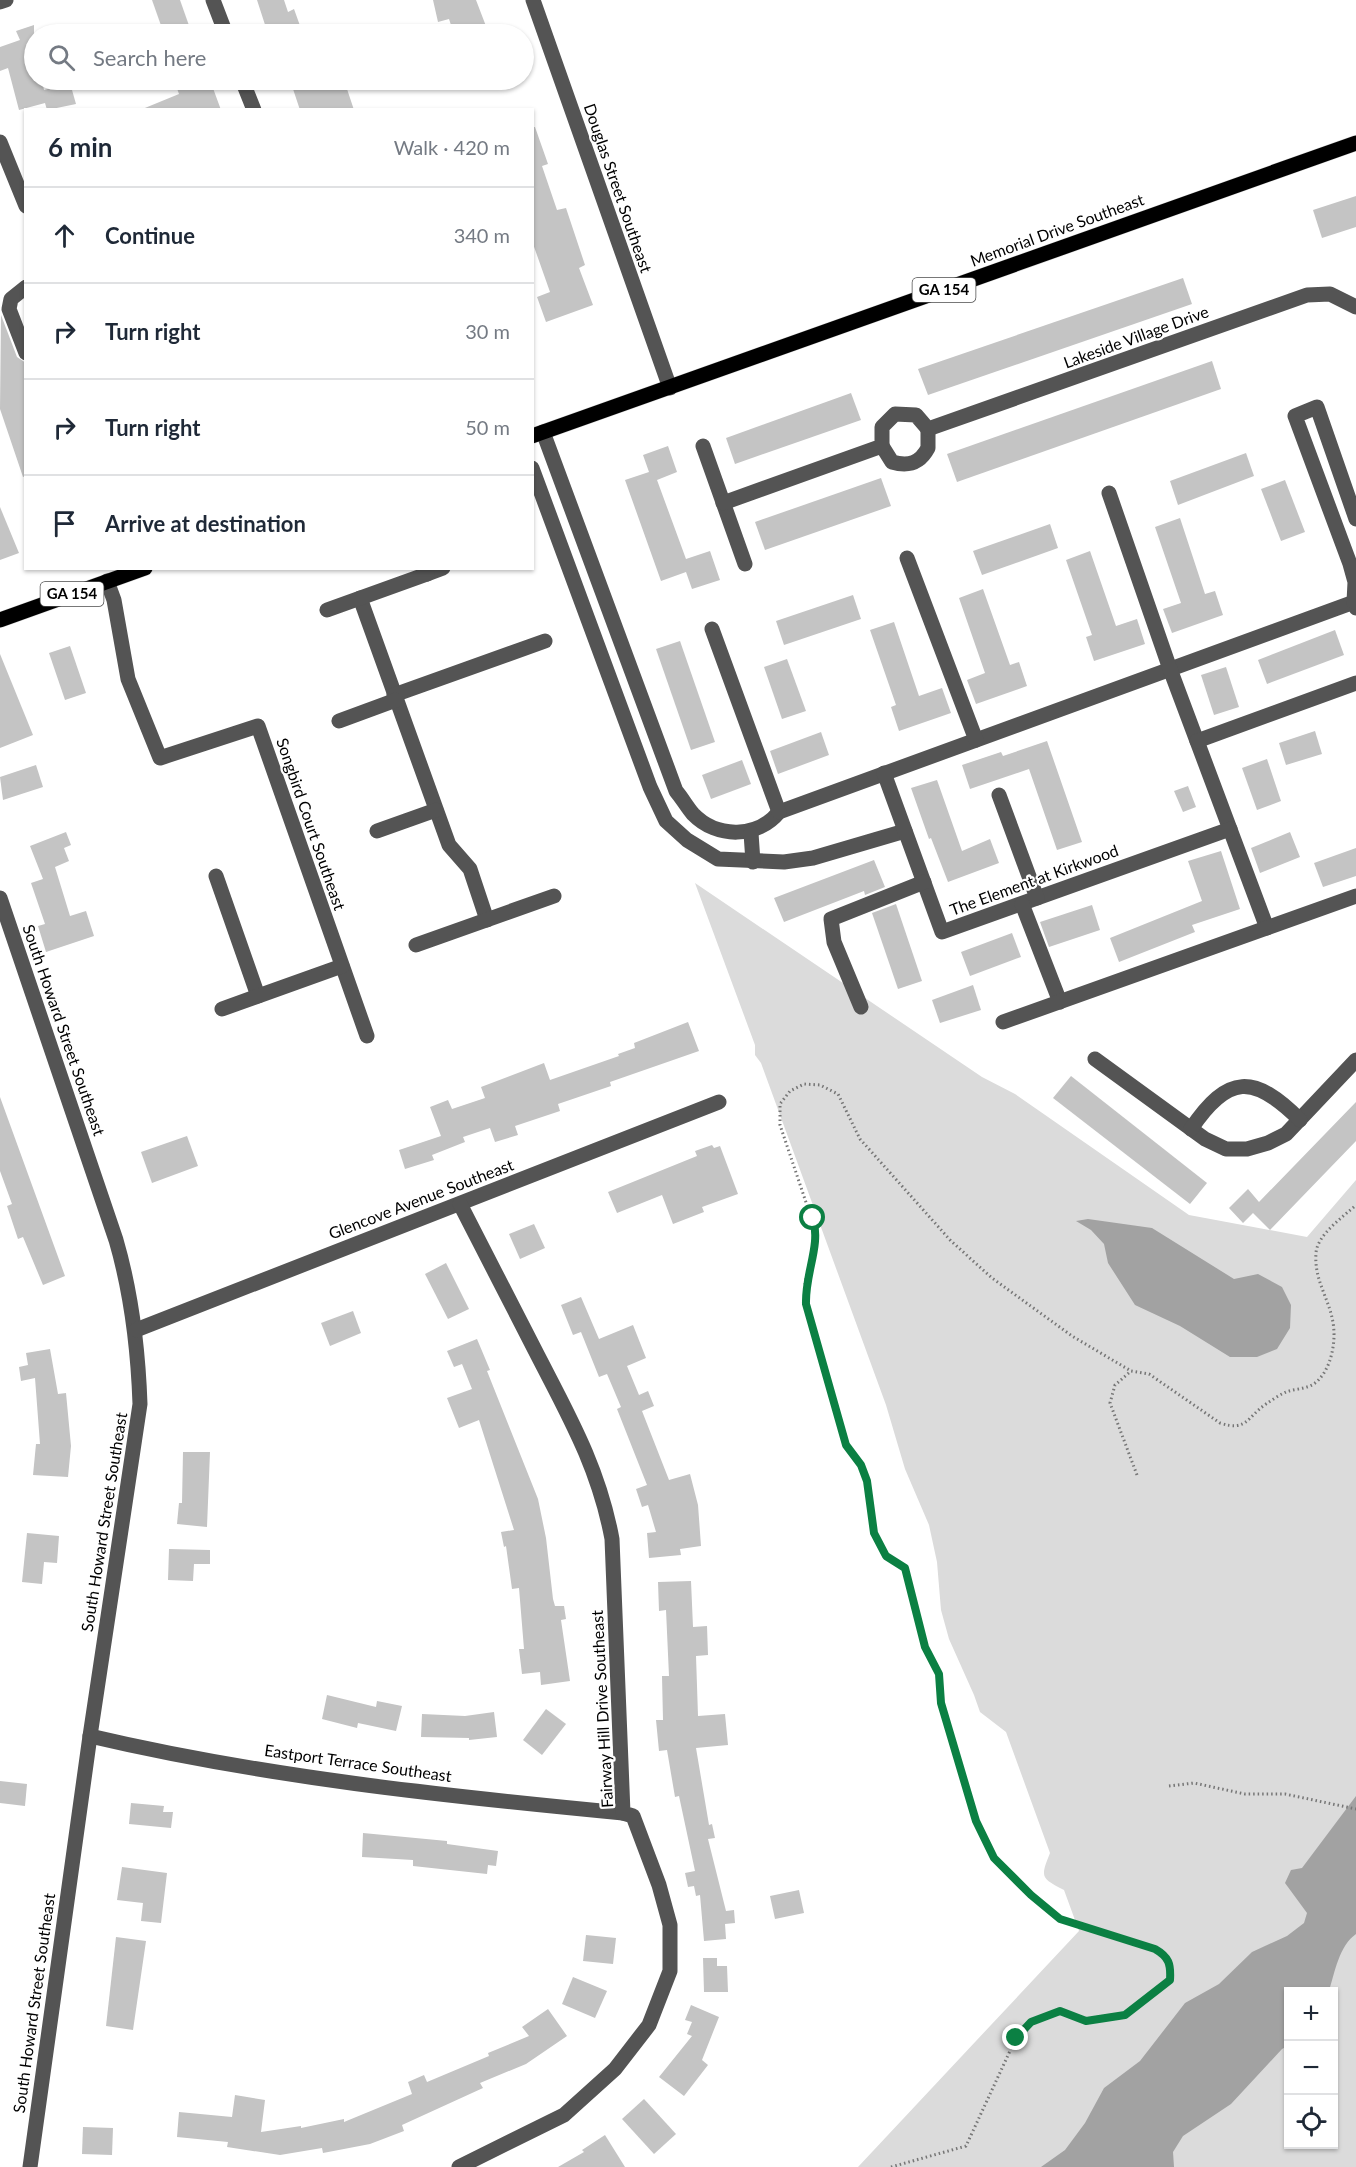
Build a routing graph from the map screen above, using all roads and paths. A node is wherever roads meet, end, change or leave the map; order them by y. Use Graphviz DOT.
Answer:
graph roads {
  1 [pos="6,0"];
  2 [pos="213,0"];
  3 [pos="533,0"];
  4 [pos="0,2"];
  5 [pos="222,24"];
  6 [pos="246,90"];
  7 [pos="253,108"];
  8 [pos="0,142"];
  9 [pos="1356,142"];
  10 [pos="24,201"];
  11 [pos="24,289"];
  12 [pos="1356,307"];
  13 [pos="24,348"];
  14 [pos="670,388"];
  15 [pos="928,429"];
  16 [pos="538,434"];
  17 [pos="703,446"];
  18 [pos="882,446"];
  19 [pos="534,473"];
  20 [pos="1109,493"];
  21 [pos="723,503"];
  22 [pos="1356,519"];
  23 [pos="907,558"];
  24 [pos="745,564"];
  25 [pos="139,570"];
  26 [pos="426,571"];
  27 [pos="107,581"];
  28 [pos="360,598"];
  29 [pos="1355,599"];
  30 [pos="327,610"];
  31 [pos="0,620"];
  32 [pos="712,629"];
  33 [pos="545,641"];
  34 [pos="1170,669"];
  35 [pos="1356,683"];
  36 [pos="395,697"];
  37 [pos="339,721"];
  38 [pos="976,740"];
  39 [pos="1197,741"];
  40 [pos="884,773"];
  41 [pos="999,795"];
  42 [pos="436,810"];
  43 [pos="779,812"];
  44 [pos="1230,829"];
  45 [pos="377,831"];
  46 [pos="905,831"];
  47 [pos="751,833"];
  48 [pos="753,862"];
  49 [pos="216,876"];
  50 [pos="924,882"];
  51 [pos="554,896"];
  52 [pos="1356,896"];
  53 [pos="0,898"];
  54 [pos="1037,898"];
  55 [pos="1022,904"];
  56 [pos="487,920"];
  57 [pos="1267,928"];
  58 [pos="416,945"];
  59 [pos="342,966"];
  60 [pos="258,996"];
  61 [pos="1060,1002"];
  62 [pos="861,1007"];
  63 [pos="222,1009"];
  64 [pos="1003,1022"];
  65 [pos="367,1036"];
  66 [pos="1095,1059"];
  67 [pos="1356,1060"];
  68 [pos="719,1102"];
  69 [pos="1299,1120"];
  70 [pos="1191,1129"];
  71 [pos="460,1204"];
  72 [pos="1356,1205"];
  73 [pos="136,1330"];
  74 [pos="1131,1371"];
  75 [pos="1137,1475"];
  76 [pos="90,1736"];
  77 [pos="1169,1786"];
  78 [pos="1356,1809"];
  79 [pos="623,1812"];
  80 [pos="30,2167"];
  81 [pos="459,2167"];
  82 [pos="891,2167"];
  1 -- 4 [label="street"];
  2 -- 5 [label="street"];
  3 -- 14 [label="street, Douglas Street Southeast"];
  6 -- 7 [label="street"];
  8 -- 10 [label="street"];
  9 -- 14 [label="main road, Memorial Drive Southeast / GA 154"];
  11 -- 13 [label="street"];
  12 -- 15 [label="street, Lakeside Village Drive"];
  14 -- 16 [label="main road, Memorial Drive Southeast / GA 154"];
  15 -- 18 [label="street"];
  15 -- 18 [label="street"];
  16 -- 47 [label="street"];
  17 -- 21 [label="street"];
  18 -- 21 [label="street"];
  19 -- 48 [label="street"];
  20 -- 34 [label="street"];
  21 -- 24 [label="street"];
  22 -- 29 [label="street"];
  23 -- 38 [label="street"];
  25 -- 27 [label="main road, GA 154"];
  26 -- 28 [label="street"];
  27 -- 31 [label="main road, GA 154"];
  27 -- 59 [label="street, Songbird Court Southeast"];
  28 -- 30 [label="street"];
  28 -- 36 [label="street"];
  29 -- 34 [label="street"];
  32 -- 43 [label="street"];
  33 -- 36 [label="street"];
  34 -- 38 [label="street"];
  34 -- 39 [label="street"];
  35 -- 39 [label="street"];
  36 -- 37 [label="street"];
  36 -- 42 [label="street"];
  38 -- 40 [label="street"];
  39 -- 44 [label="street"];
  40 -- 43 [label="street"];
  40 -- 46 [label="street, The Element at Kirkwood"];
  41 -- 54 [label="street"];
  42 -- 45 [label="street"];
  42 -- 56 [label="street"];
  43 -- 47 [label="street"];
  44 -- 54 [label="street, The Element at Kirkwood"];
  44 -- 57 [label="street"];
  46 -- 48 [label="street"];
  46 -- 50 [label="street, The Element at Kirkwood"];
  47 -- 48 [label="street"];
  49 -- 60 [label="street"];
  50 -- 55 [label="street, The Element at Kirkwood"];
  50 -- 62 [label="street"];
  51 -- 56 [label="street"];
  52 -- 57 [label="street"];
  53 -- 73 [label="street, South Howard Street Southeast"];
  54 -- 55 [label="street, The Element at Kirkwood"];
  55 -- 61 [label="street"];
  56 -- 58 [label="street"];
  57 -- 61 [label="street"];
  59 -- 60 [label="street"];
  59 -- 65 [label="street, Songbird Court Southeast"];
  60 -- 63 [label="street"];
  61 -- 64 [label="street"];
  66 -- 70 [label="street"];
  67 -- 69 [label="street"];
  68 -- 71 [label="street, Glencove Avenue Southeast"];
  69 -- 70 [label="street"];
  69 -- 70 [label="street"];
  71 -- 73 [label="street, Glencove Avenue Southeast"];
  71 -- 79 [label="street, Fairway Hill Drive Southeast"];
  72 -- 74 [label="path"];
  73 -- 76 [label="street, South Howard Street Southeast"];
  74 -- 75 [label="path"];
  74 -- 82 [label="path"];
  76 -- 79 [label="street, Eastport Terrace Southeast"];
  76 -- 80 [label="street, South Howard Street Southeast"];
  77 -- 78 [label="path"];
  79 -- 81 [label="street, Fairway Hill Drive Southeast"];
}
